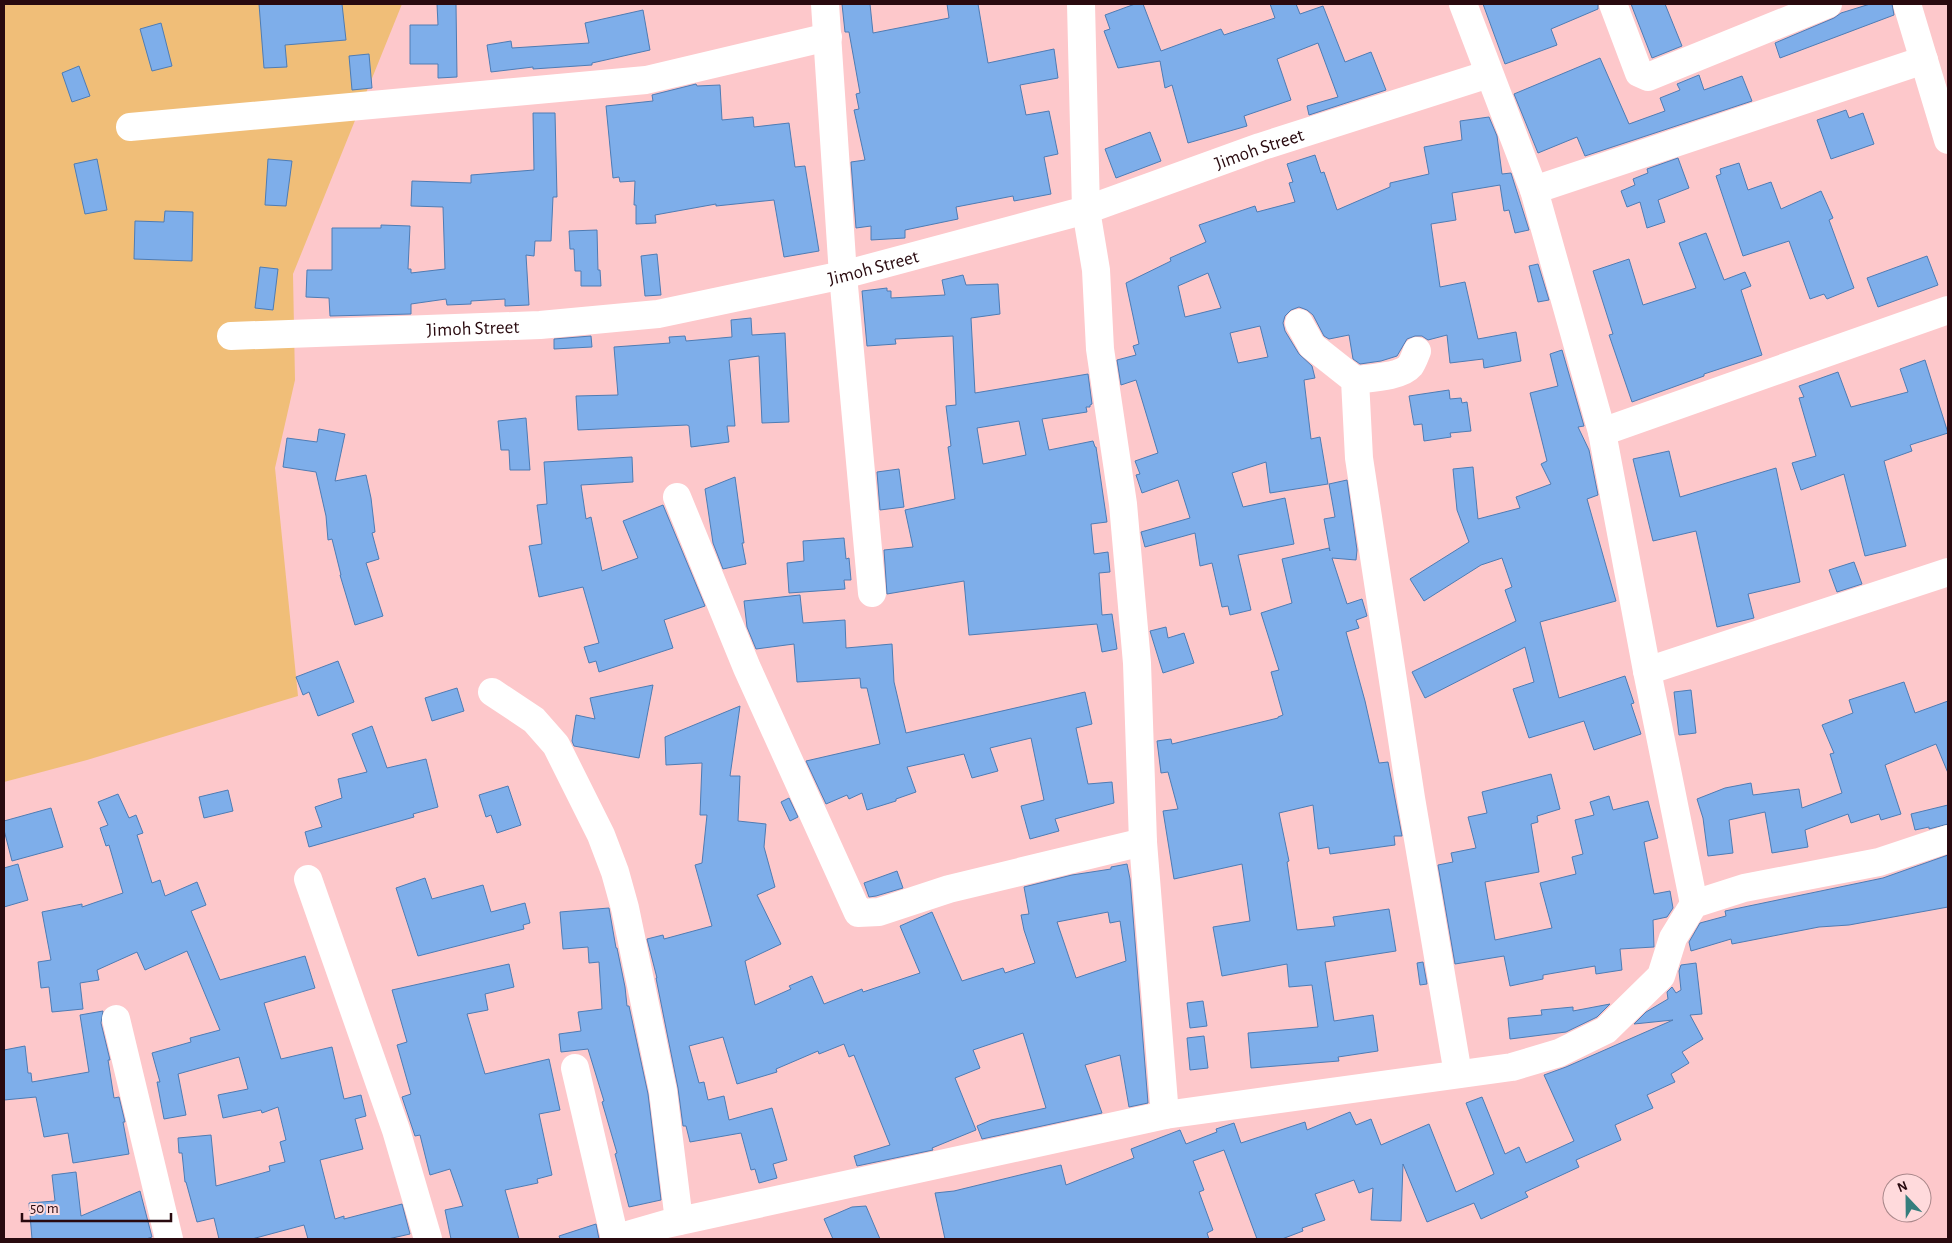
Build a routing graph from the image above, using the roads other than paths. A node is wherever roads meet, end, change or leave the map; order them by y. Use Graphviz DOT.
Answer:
graph roads {
  1 [pos="826,4"];
  2 [pos="1081,4"];
  3 [pos="1463,4"];
  4 [pos="1613,4"];
  5 [pos="1828,4"];
  6 [pos="1913,5"];
  7 [pos="828,37"];
  8 [pos="1924,60"];
  9 [pos="1489,74"];
  10 [pos="130,126"];
  11 [pos="1948,140"];
  12 [pos="1534,190"];
  13 [pos="1086,210"];
  14 [pos="843,276"];
  15 [pos="1948,310"];
  16 [pos="1298,323"];
  17 [pos="232,336"];
  18 [pos="1418,351"];
  19 [pos="1355,380"];
  20 [pos="1602,432"];
  21 [pos="678,497"];
  22 [pos="1948,572"];
  23 [pos="872,593"];
  24 [pos="1647,671"];
  25 [pos="492,692"];
  26 [pos="1948,839"];
  27 [pos="1143,842"];
  28 [pos="308,879"];
  29 [pos="1694,904"];
  30 [pos="116,1019"];
  31 [pos="575,1068"];
  32 [pos="1458,1074"];
  33 [pos="1166,1115"];
  34 [pos="671,1228"];
  35 [pos="169,1239"];
  36 [pos="428,1239"];
  37 [pos="615,1239"];
  1 -- 7 [label="street"];
  2 -- 13 [label="street"];
  3 -- 9 [label="street"];
  4 -- 5 [label="street"];
  6 -- 8 [label="street"];
  7 -- 10 [label="street"];
  7 -- 14 [label="street"];
  8 -- 11 [label="street"];
  8 -- 12 [label="street"];
  9 -- 12 [label="street"];
  9 -- 13 [label="street, Jimoh Street"];
  12 -- 20 [label="street"];
  13 -- 14 [label="street, Jimoh Street"];
  13 -- 27 [label="street"];
  14 -- 17 [label="street, Jimoh Street"];
  14 -- 23 [label="street"];
  15 -- 20 [label="street"];
  16 -- 19 [label="street"];
  18 -- 19 [label="street"];
  19 -- 32 [label="street"];
  20 -- 24 [label="street"];
  21 -- 27 [label="street"];
  22 -- 24 [label="street"];
  24 -- 29 [label="street"];
  25 -- 34 [label="street"];
  26 -- 29 [label="street"];
  27 -- 33 [label="street"];
  28 -- 36 [label="street"];
  29 -- 32 [label="street"];
  30 -- 35 [label="street"];
  31 -- 37 [label="street"];
  32 -- 33 [label="street"];
  33 -- 34 [label="street"];
  34 -- 37 [label="street"];
}
